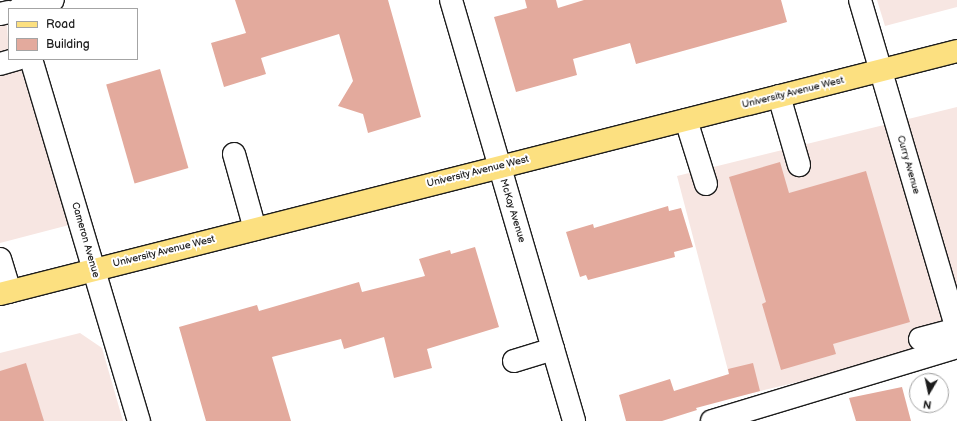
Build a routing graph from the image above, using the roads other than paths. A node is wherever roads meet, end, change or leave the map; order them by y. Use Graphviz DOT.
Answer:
graph roads {
  1 [pos="53,0"];
  2 [pos="451,0"];
  3 [pos="860,0"];
  4 [pos="22,8"];
  5 [pos="957,51"];
  6 [pos="14,60"];
  7 [pos="31,60"];
  8 [pos="0,64"];
  9 [pos="880,70"];
  10 [pos="779,96"];
  11 [pos="686,120"];
  12 [pos="234,154"];
  13 [pos="799,165"];
  14 [pos="499,167"];
  15 [pos="706,184"];
  16 [pos="255,229"];
  17 [pos="0,258"];
  18 [pos="94,270"];
  19 [pos="5,292"];
  20 [pos="957,329"];
  21 [pos="920,339"];
  22 [pos="957,347"];
  23 [pos="553,349"];
  24 [pos="514,361"];
  25 [pos="749,416"];
  26 [pos="139,421"];
  27 [pos="574,421"];
  28 [pos="712,421"];
  1 -- 4 [label="street"];
  2 -- 14 [label="street, McKay Avenue"];
  3 -- 9 [label="street, Curry Avenue"];
  5 -- 9 [label="main road, University Avenue West"];
  6 -- 8 [label="street"];
  7 -- 18 [label="street, Cameron Avenue"];
  9 -- 10 [label="main road, University Avenue West"];
  9 -- 20 [label="street, Curry Avenue"];
  10 -- 11 [label="main road, University Avenue West"];
  10 -- 13 [label="street"];
  11 -- 14 [label="main road, University Avenue West"];
  11 -- 15 [label="street"];
  12 -- 16 [label="street"];
  14 -- 16 [label="main road, University Avenue West"];
  14 -- 23 [label="street, McKay Avenue"];
  16 -- 18 [label="main road, University Avenue West"];
  17 -- 19 [label="street"];
  18 -- 19 [label="main road, University Avenue West"];
  18 -- 26 [label="street, Cameron Avenue"];
  20 -- 21 [label="street"];
  22 -- 25 [label="street"];
  23 -- 24 [label="street"];
  23 -- 27 [label="street, McKay Avenue"];
  25 -- 28 [label="street"];
}
